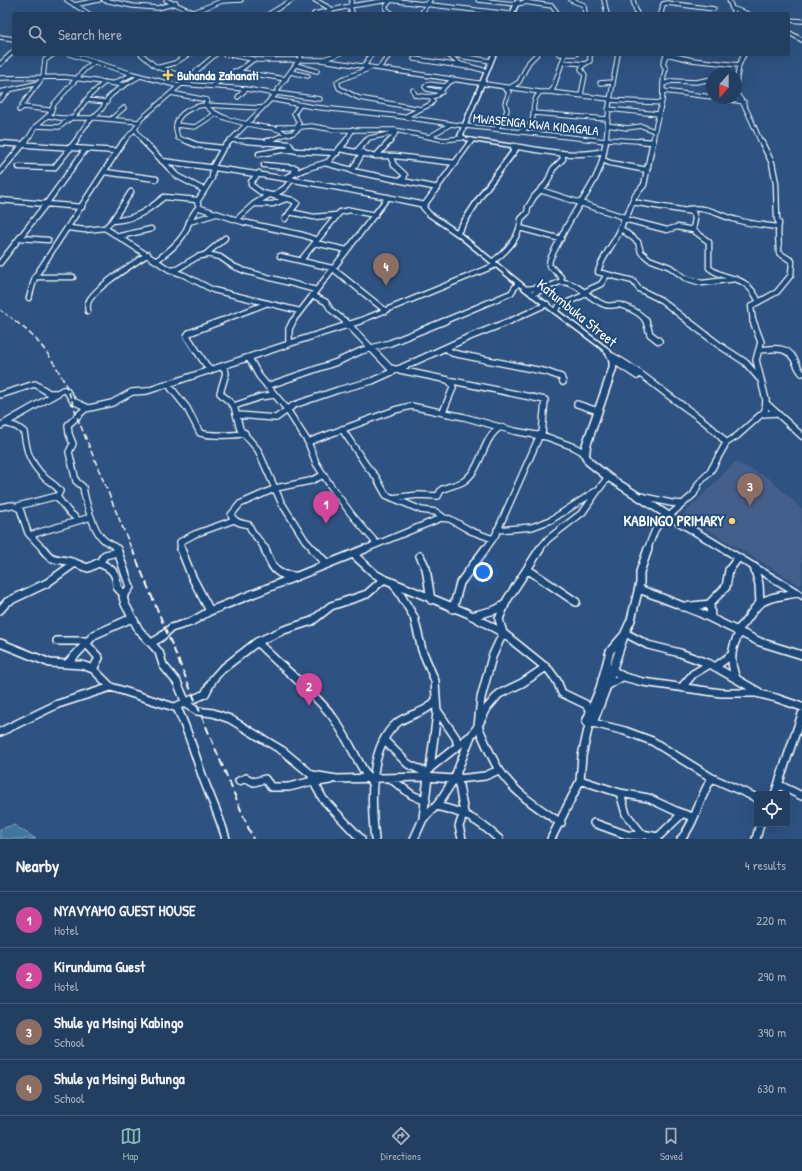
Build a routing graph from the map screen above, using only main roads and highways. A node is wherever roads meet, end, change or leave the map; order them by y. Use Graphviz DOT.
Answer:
graph roads {
  1 [pos="518,2"];
  2 [pos="512,12"];
  3 [pos="493,56"];
  4 [pos="800,595"];
  1 -- 2 [label="main road"];
  3 -- 4 [label="main road, Katumbuka Street"];
}
